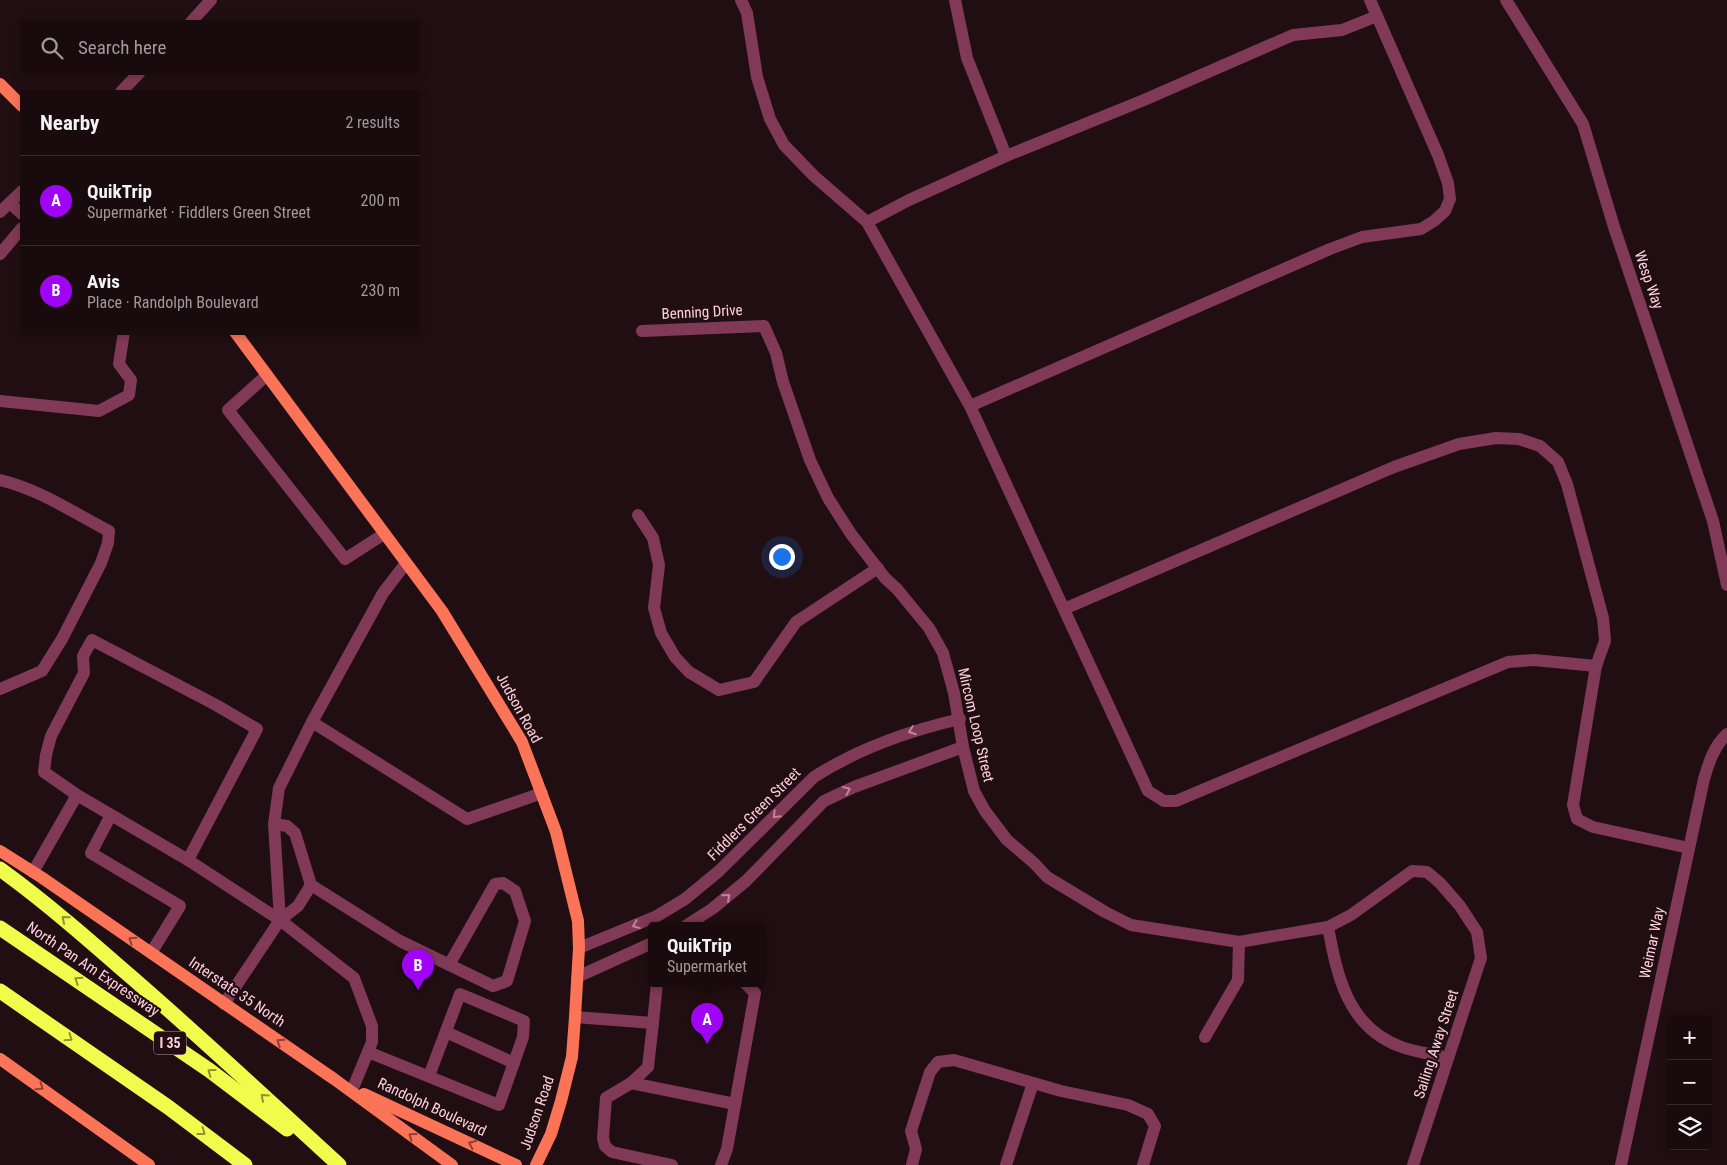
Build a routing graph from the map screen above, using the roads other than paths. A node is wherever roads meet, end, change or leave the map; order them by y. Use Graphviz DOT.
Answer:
graph roads {
  1 [pos="211,0"];
  2 [pos="741,0"];
  3 [pos="955,0"];
  4 [pos="1370,0"];
  5 [pos="1506,0"];
  6 [pos="1377,16"];
  7 [pos="193,20"];
  8 [pos="137,75"];
  9 [pos="0,84"];
  10 [pos="123,90"];
  11 [pos="20,104"];
  12 [pos="1006,156"];
  13 [pos="20,193"];
  14 [pos="10,203"];
  15 [pos="0,212"];
  16 [pos="20,212"];
  17 [pos="867,222"];
  18 [pos="20,230"];
  19 [pos="0,254"];
  20 [pos="764,326"];
  21 [pos="642,331"];
  22 [pos="124,335"];
  23 [pos="237,335"];
  24 [pos="267,375"];
  25 [pos="0,401"];
  26 [pos="970,406"];
  27 [pos="0,480"];
  28 [pos="638,515"];
  29 [pos="384,534"];
  30 [pos="406,563"];
  31 [pos="878,568"];
  32 [pos="1727,586"];
  33 [pos="1064,609"];
  34 [pos="1596,666"];
  35 [pos="0,689"];
  36 [pos="960,719"];
  37 [pos="312,722"];
  38 [pos="1727,734"];
  39 [pos="964,747"];
  40 [pos="542,793"];
  41 [pos="77,795"];
  42 [pos="111,815"];
  43 [pos="274,824"];
  44 [pos="1689,848"];
  45 [pos="0,851"];
  46 [pos="188,860"];
  47 [pos="0,869"];
  48 [pos="33,872"];
  49 [pos="311,885"];
  50 [pos="280,920"];
  51 [pos="692,922"];
  52 [pos="1328,926"];
  53 [pos="0,928"];
  54 [pos="1477,932"];
  55 [pos="1240,942"];
  56 [pos="648,945"];
  57 [pos="579,948"];
  58 [pos="151,954"];
  59 [pos="450,965"];
  60 [pos="577,977"];
  61 [pos="657,987"];
  62 [pos="749,987"];
  63 [pos="0,991"];
  64 [pos="224,1004"];
  65 [pos="575,1017"];
  66 [pos="653,1023"];
  67 [pos="446,1032"];
  68 [pos="1205,1037"];
  69 [pos="368,1052"];
  70 [pos="1448,1058"];
  71 [pos="0,1059"];
  72 [pos="514,1063"];
  73 [pos="429,1076"];
  74 [pos="334,1079"];
  75 [pos="631,1083"];
  76 [pos="1033,1083"];
  77 [pos="353,1088"];
  78 [pos="735,1104"];
  79 [pos="149,1165"];
  80 [pos="245,1165"];
  81 [pos="334,1165"];
  82 [pos="339,1165"];
  83 [pos="452,1165"];
  84 [pos="516,1165"];
  85 [pos="536,1165"];
  86 [pos="672,1165"];
  87 [pos="721,1165"];
  88 [pos="912,1165"];
  89 [pos="1006,1165"];
  90 [pos="1143,1165"];
  91 [pos="1413,1165"];
  92 [pos="1621,1165"];
  1 -- 7 [label="street"];
  2 -- 17 [label="street"];
  3 -- 12 [label="street"];
  4 -- 6 [label="street"];
  5 -- 32 [label="street, Wesp Way"];
  6 -- 12 [label="street"];
  6 -- 26 [label="street"];
  8 -- 10 [label="street"];
  9 -- 11 [label="main road"];
  12 -- 17 [label="street"];
  13 -- 14 [label="street"];
  14 -- 15 [label="street"];
  14 -- 16 [label="street"];
  17 -- 26 [label="street"];
  18 -- 19 [label="street"];
  20 -- 21 [label="street, Benning Drive"];
  20 -- 31 [label="street, Mircom Loop Street"];
  22 -- 25 [label="street"];
  23 -- 24 [label="main road, Judson Road"];
  24 -- 29 [label="main road, Judson Road"];
  24 -- 29 [label="street"];
  26 -- 33 [label="street"];
  27 -- 35 [label="street"];
  28 -- 31 [label="street"];
  29 -- 30 [label="main road, Judson Road"];
  30 -- 37 [label="street"];
  30 -- 40 [label="main road, Judson Road"];
  31 -- 36 [label="street, Mircom Loop Street"];
  33 -- 34 [label="street"];
  33 -- 34 [label="street"];
  34 -- 44 [label="street"];
  36 -- 39 [label="street, Mircom Loop Street"];
  36 -- 57 [label="street, Fiddlers Green Street, one-way"];
  37 -- 40 [label="street"];
  37 -- 43 [label="street"];
  38 -- 44 [label="street, Weimar Way"];
  51 -- 39 [label="street, one-way"];
  39 -- 55 [label="street, Mircom Loop Street"];
  40 -- 57 [label="main road, Judson Road"];
  41 -- 42 [label="street"];
  41 -- 46 [label="street"];
  41 -- 48 [label="street"];
  42 -- 46 [label="street"];
  42 -- 58 [label="street"];
  43 -- 49 [label="street"];
  43 -- 50 [label="street"];
  44 -- 92 [label="street, Weimar Way"];
  45 -- 48 [label="main road, Interstate 35 North"];
  46 -- 50 [label="street"];
  82 -- 47 [label="highway, one-way"];
  58 -- 48 [label="main road, Interstate 35 North, one-way"];
  49 -- 50 [label="street"];
  49 -- 59 [label="street"];
  50 -- 64 [label="street"];
  50 -- 69 [label="street"];
  52 -- 54 [label="street, Mircom Loop Street"];
  52 -- 55 [label="street, Mircom Loop Street"];
  52 -- 70 [label="street"];
  81 -- 53 [label="highway, North Pan Am Expressway / I 35, one-way"];
  54 -- 70 [label="street, Sailing Away Street"];
  55 -- 68 [label="street"];
  56 -- 60 [label="street"];
  57 -- 60 [label="main road, Judson Road"];
  58 -- 64 [label="main road, Interstate 35 North"];
  59 -- 59 [label="street"];
  60 -- 65 [label="main road, Judson Road"];
  61 -- 66 [label="street"];
  62 -- 78 [label="street"];
  63 -- 80 [label="highway, one-way"];
  74 -- 64 [label="main road, Interstate 35 North, one-way"];
  65 -- 66 [label="street"];
  65 -- 85 [label="main road, Judson Road"];
  66 -- 75 [label="street"];
  67 -- 72 [label="street"];
  67 -- 72 [label="street"];
  67 -- 73 [label="street"];
  69 -- 73 [label="street"];
  69 -- 77 [label="street"];
  70 -- 91 [label="street, Sailing Away Street"];
  71 -- 79 [label="main road, one-way"];
  72 -- 73 [label="street"];
  74 -- 77 [label="main road, Randolph Boulevard"];
  83 -- 74 [label="main road, Interstate 35 North, one-way"];
  75 -- 78 [label="street"];
  75 -- 86 [label="street"];
  76 -- 88 [label="street"];
  76 -- 89 [label="street"];
  76 -- 90 [label="street"];
  84 -- 77 [label="main road, Randolph Boulevard, one-way"];
  78 -- 87 [label="street"];
}
